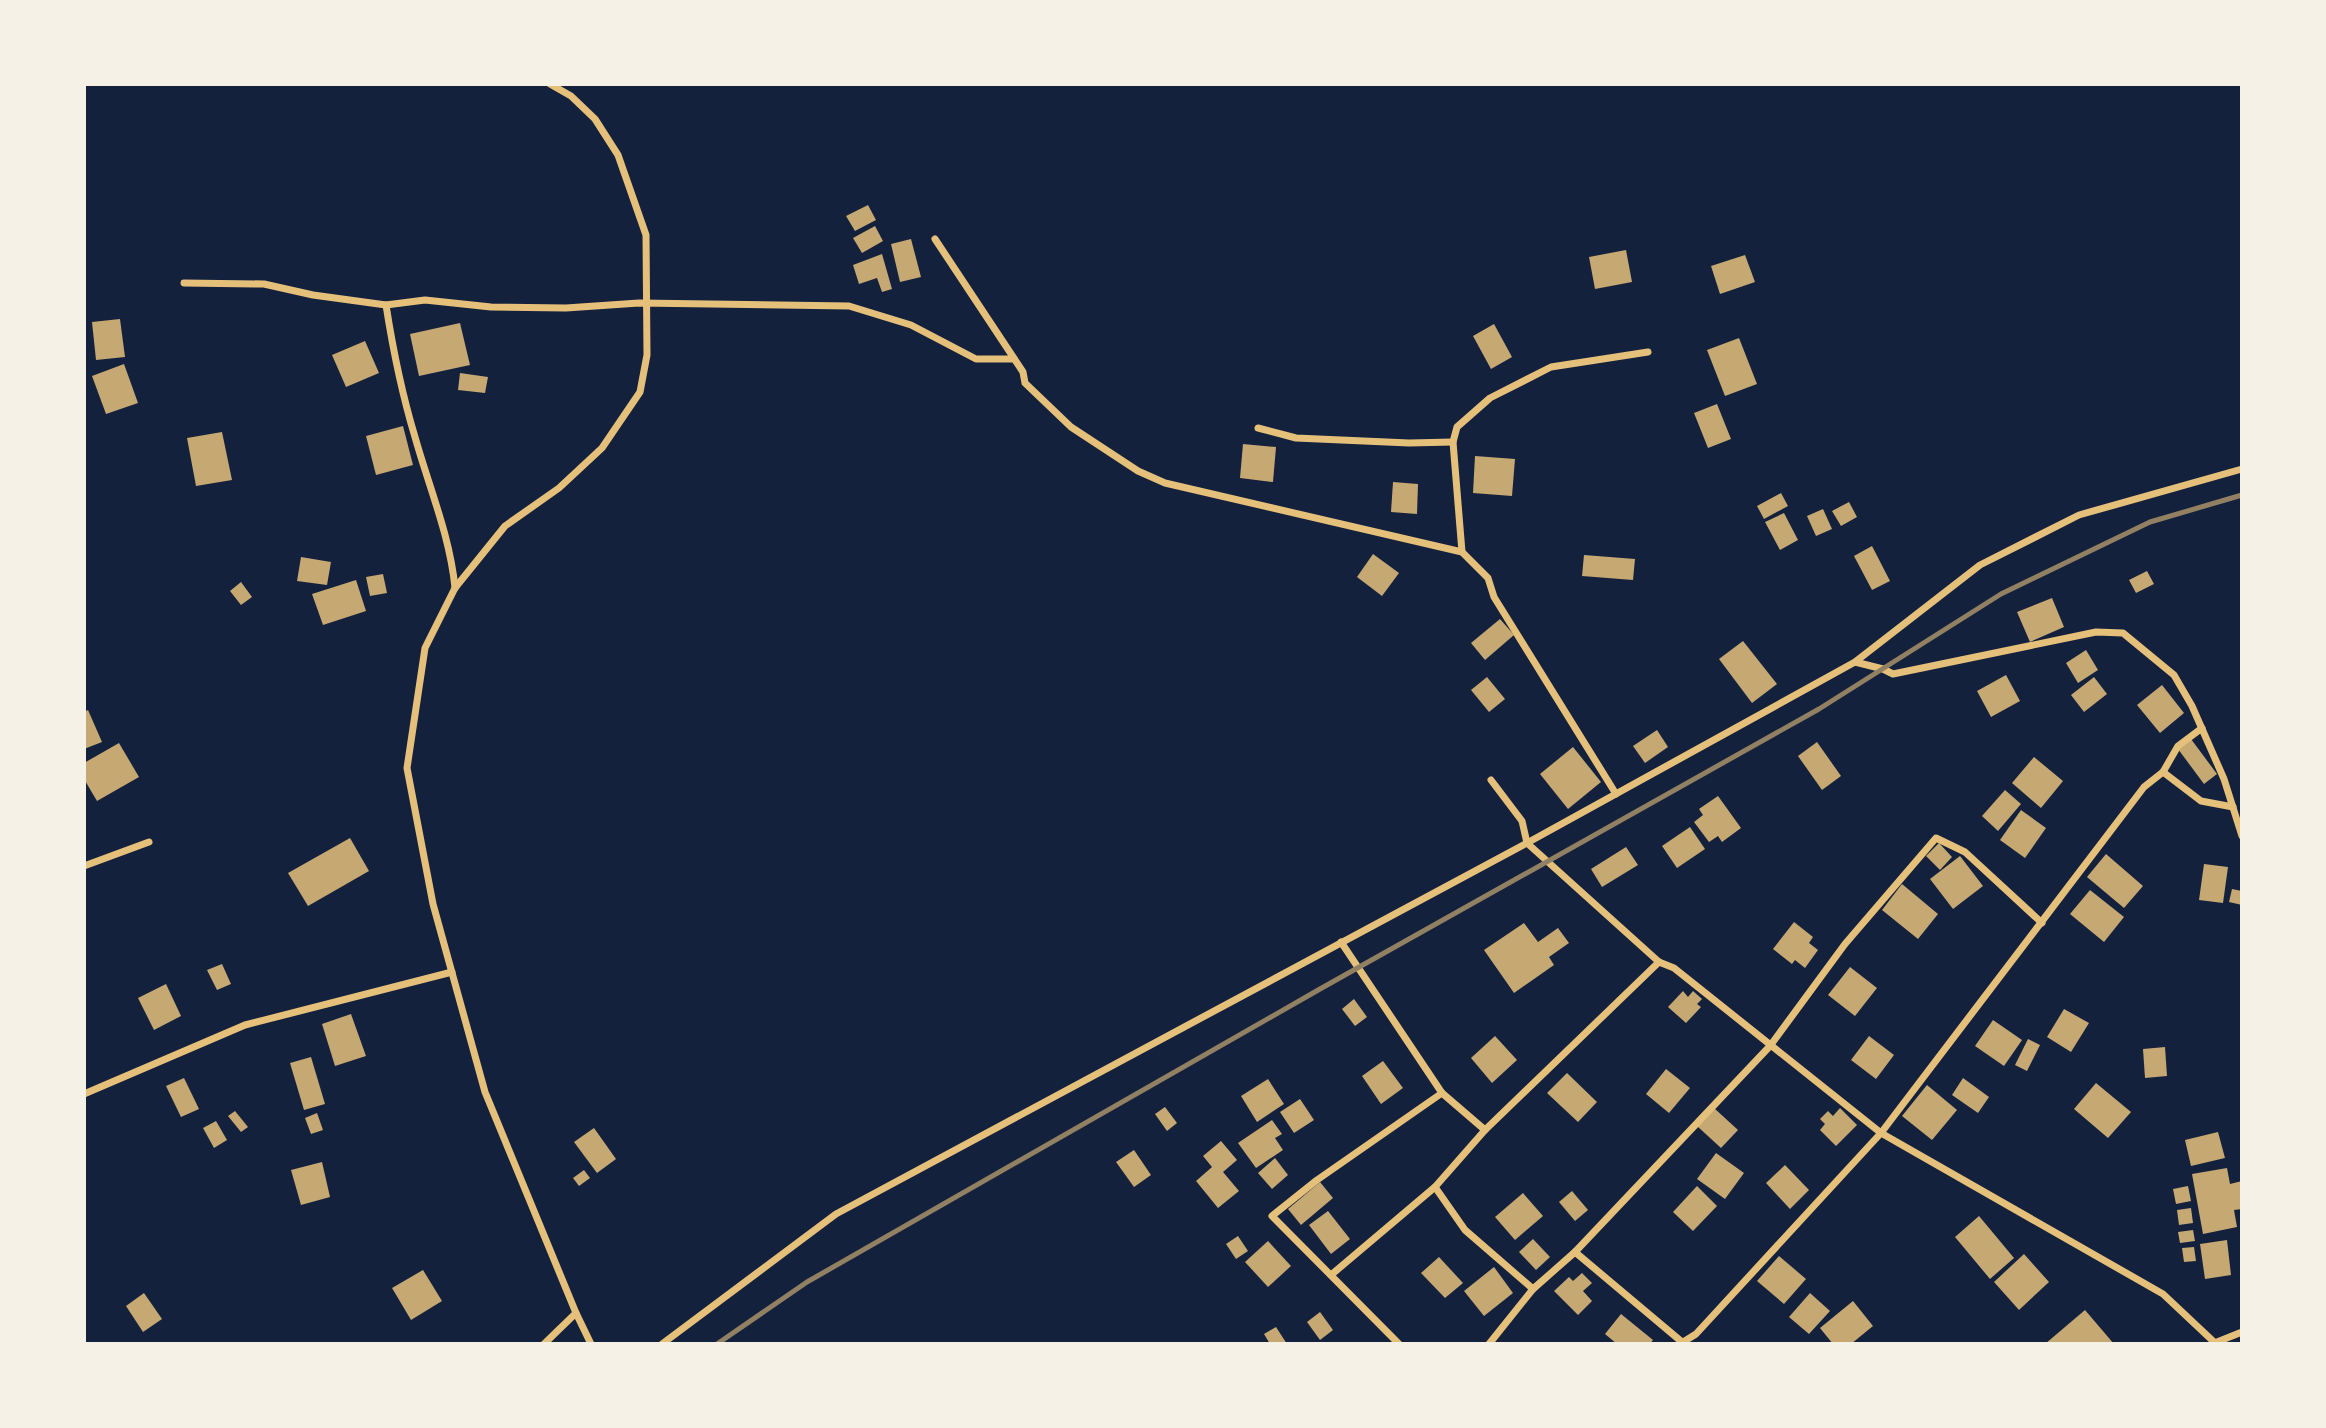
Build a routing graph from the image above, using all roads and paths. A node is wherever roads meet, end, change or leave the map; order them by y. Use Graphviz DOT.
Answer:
graph roads {
  1 [pos="550,84"];
  2 [pos="935,239"];
  3 [pos="184,283"];
  4 [pos="646,303"];
  5 [pos="386,305"];
  6 [pos="1648,352"];
  7 [pos="1014,359"];
  8 [pos="1258,428"];
  9 [pos="1453,442"];
  10 [pos="2242,469"];
  11 [pos="1462,552"];
  12 [pos="455,588"];
  13 [pos="1855,662"];
  14 [pos="2202,728"];
  15 [pos="2163,772"];
  16 [pos="1491,780"];
  17 [pos="1616,794"];
  18 [pos="2233,807"];
  19 [pos="2242,836"];
  20 [pos="149,842"];
  21 [pos="1527,843"];
  22 [pos="84,866"];
  23 [pos="2042,923"];
  24 [pos="1342,942"];
  25 [pos="1659,962"];
  26 [pos="452,972"];
  27 [pos="1770,1046"];
  28 [pos="1442,1093"];
  29 [pos="84,1094"];
  30 [pos="1485,1130"];
  31 [pos="1881,1133"];
  32 [pos="1435,1187"];
  33 [pos="1575,1252"];
  34 [pos="1331,1275"];
  35 [pos="1533,1289"];
  36 [pos="576,1313"];
  37 [pos="2242,1332"];
  38 [pos="1681,1343"];
  39 [pos="2213,1343"];
  40 [pos="544,1344"];
  41 [pos="591,1344"];
  42 [pos="662,1344"];
  43 [pos="1399,1344"];
  44 [pos="1489,1344"];
  1 -- 4 [label="street"];
  2 -- 7 [label="street"];
  3 -- 5 [label="street"];
  4 -- 5 [label="street"];
  4 -- 7 [label="street"];
  4 -- 12 [label="street"];
  5 -- 12 [label="street"];
  6 -- 9 [label="street"];
  7 -- 11 [label="street"];
  8 -- 9 [label="street"];
  9 -- 11 [label="street"];
  10 -- 13 [label="street"];
  11 -- 17 [label="street"];
  12 -- 26 [label="street"];
  13 -- 14 [label="street"];
  13 -- 17 [label="street"];
  14 -- 15 [label="street"];
  14 -- 18 [label="street"];
  15 -- 18 [label="street"];
  15 -- 23 [label="street"];
  16 -- 21 [label="street"];
  17 -- 21 [label="street"];
  18 -- 19 [label="street"];
  20 -- 22 [label="street"];
  21 -- 24 [label="street"];
  21 -- 25 [label="street"];
  23 -- 27 [label="street"];
  23 -- 31 [label="street"];
  24 -- 28 [label="street"];
  24 -- 42 [label="street"];
  25 -- 27 [label="street"];
  25 -- 30 [label="street"];
  26 -- 29 [label="street"];
  26 -- 36 [label="street"];
  27 -- 31 [label="street"];
  27 -- 33 [label="street"];
  28 -- 30 [label="street"];
  28 -- 34 [label="street"];
  30 -- 32 [label="street"];
  31 -- 38 [label="street"];
  31 -- 39 [label="street"];
  32 -- 34 [label="street"];
  32 -- 35 [label="street"];
  33 -- 35 [label="street"];
  33 -- 38 [label="street"];
  34 -- 43 [label="street"];
  35 -- 44 [label="street"];
  36 -- 40 [label="street"];
  36 -- 41 [label="street"];
  37 -- 39 [label="street"];
}
